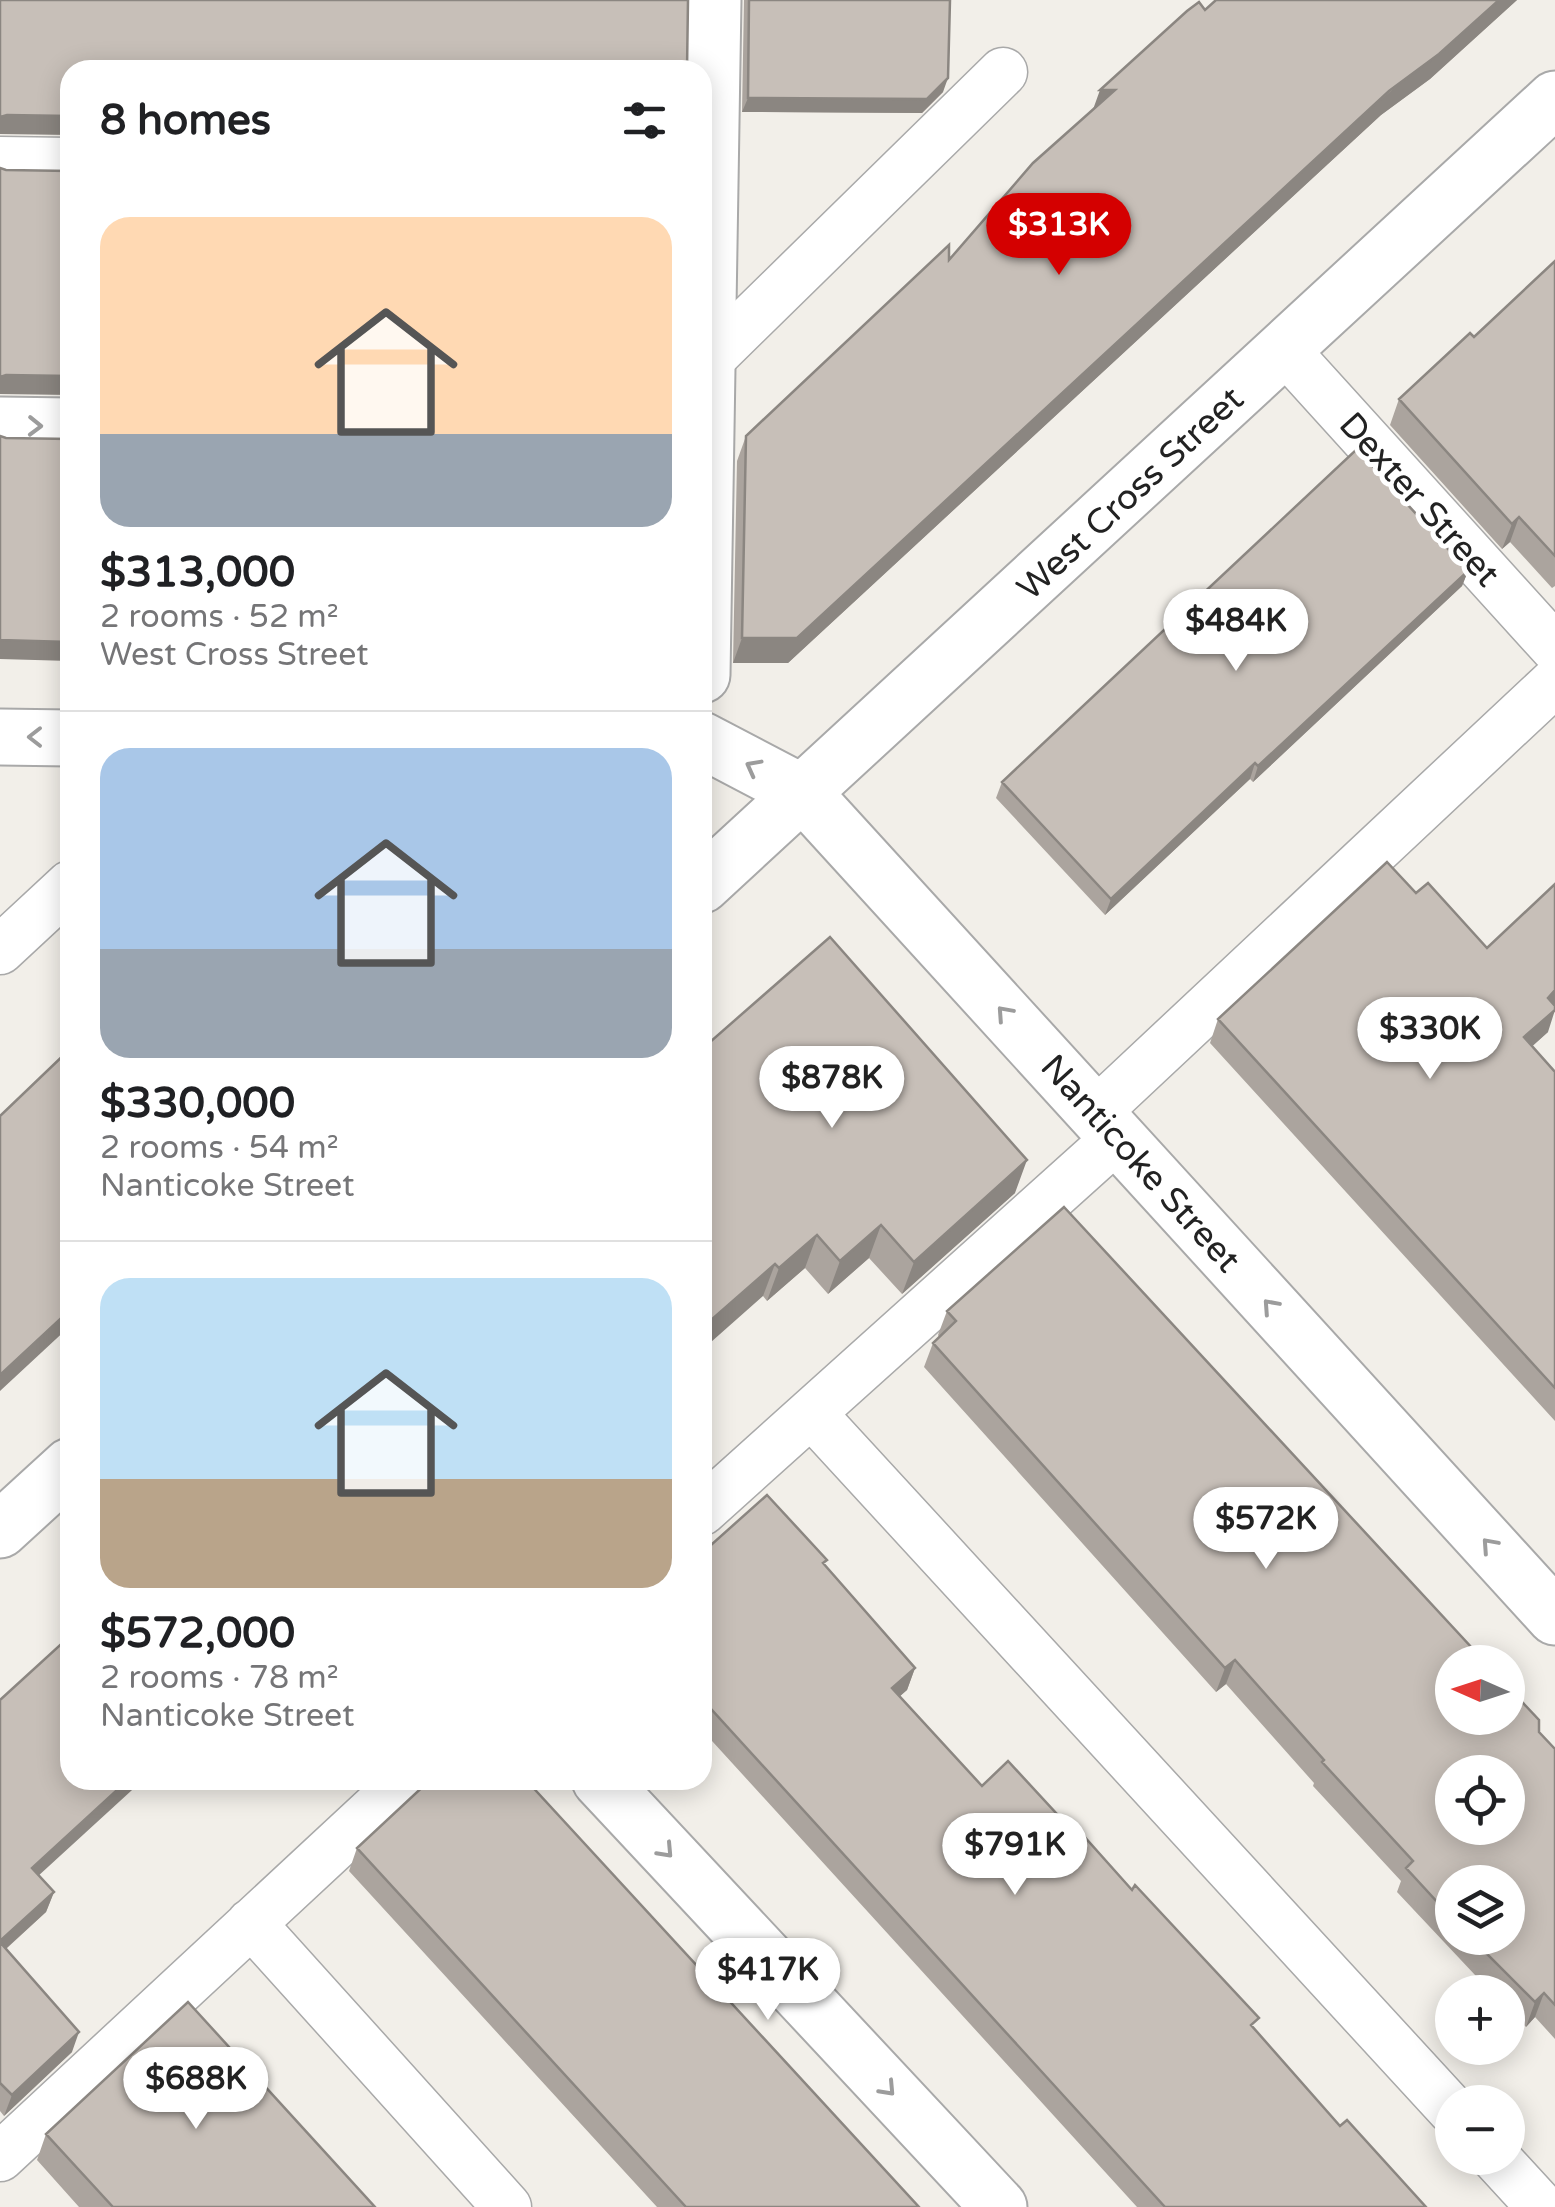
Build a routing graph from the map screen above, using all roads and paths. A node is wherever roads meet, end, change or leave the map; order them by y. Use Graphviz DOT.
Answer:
graph roads {
  1 [pos="713,0"];
  2 [pos="711,60"];
  3 [pos="1003,72"];
  4 [pos="1555,98"];
  5 [pos="0,162"];
  6 [pos="60,162"];
  7 [pos="1285,350"];
  8 [pos="712,357"];
  9 [pos="0,425"];
  10 [pos="60,426"];
  11 [pos="1555,648"];
  12 [pos="1555,682"];
  13 [pos="0,737"];
  14 [pos="60,738"];
  15 [pos="712,745"];
  16 [pos="803,793"];
  17 [pos="712,876"];
  18 [pos="60,893"];
  19 [pos="0,950"];
  20 [pos="1106,1126"];
  21 [pos="811,1413"];
  22 [pos="60,1475"];
  23 [pos="712,1502"];
  24 [pos="0,1530"];
  25 [pos="1555,1617"];
  26 [pos="395,1790"];
  27 [pos="609,1790"];
  28 [pos="251,1923"];
  29 [pos="1435,2092"];
  30 [pos="0,2157"];
  31 [pos="1512,2175"];
  32 [pos="506,2207"];
  33 [pos="999,2207"];
  34 [pos="1542,2207"];
  1 -- 2 [label="street"];
  3 -- 8 [label="lane"];
  4 -- 7 [label="street, West Cross Street"];
  5 -- 6 [label="lane"];
  7 -- 11 [label="lane, Dexter Street"];
  7 -- 16 [label="street, West Cross Street"];
  9 -- 10 [label="street, one-way"];
  12 -- 20 [label="lane"];
  14 -- 13 [label="street, one-way"];
  16 -- 15 [label="street, Nanticoke Street, one-way"];
  16 -- 17 [label="street, West Cross Street"];
  20 -- 16 [label="street, Nanticoke Street, one-way"];
  18 -- 19 [label="lane"];
  20 -- 21 [label="lane"];
  25 -- 20 [label="street, Nanticoke Street, one-way"];
  21 -- 23 [label="lane"];
  21 -- 29 [label="lane"];
  22 -- 24 [label="street"];
  26 -- 28 [label="lane"];
  27 -- 33 [label="street, one-way"];
  28 -- 30 [label="lane"];
  28 -- 32 [label="lane"];
  31 -- 34 [label="lane"];
}
